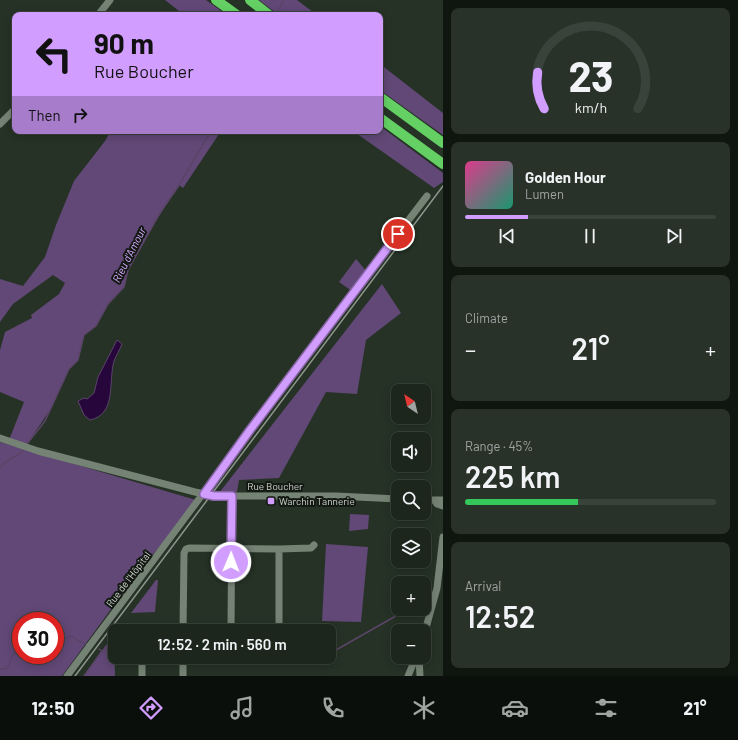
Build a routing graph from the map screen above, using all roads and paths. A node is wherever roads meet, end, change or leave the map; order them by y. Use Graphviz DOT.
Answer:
graph roads {
  1 [pos="110,0"];
  2 [pos="216,0"];
  3 [pos="250,0"];
  4 [pos="100,12"];
  5 [pos="233,12"];
  6 [pos="265,12"];
  7 [pos="383,99"];
  8 [pos="12,112"];
  9 [pos="383,120"];
  10 [pos="0,124"];
  11 [pos="443,143"];
  12 [pos="443,164"];
  13 [pos="428,196"];
  14 [pos="0,438"];
  15 [pos="204,494"];
  16 [pos="232,496"];
  17 [pos="391,500"];
  18 [pos="443,500"];
  19 [pos="431,501"];
  20 [pos="435,501"];
  21 [pos="443,506"];
  22 [pos="443,538"];
  23 [pos="314,545"];
  24 [pos="232,548"];
  25 [pos="279,549"];
  26 [pos="440,588"];
  27 [pos="184,624"];
  28 [pos="231,624"];
  29 [pos="279,624"];
  30 [pos="428,624"];
  31 [pos="142,664"];
  32 [pos="183,664"];
  33 [pos="414,664"];
  34 [pos="419,664"];
  35 [pos="67,676"];
  36 [pos="142,676"];
  37 [pos="183,676"];
  38 [pos="408,676"];
  39 [pos="420,676"];
  1 -- 4 [label="street"];
  2 -- 5 [label="highway"];
  3 -- 6 [label="highway"];
  7 -- 11 [label="highway"];
  8 -- 10 [label="street"];
  9 -- 12 [label="highway"];
  13 -- 15 [label="street, Rue de l'Hôpital"];
  14 -- 15 [label="street, Rue Boucher"];
  15 -- 16 [label="street, Rue Boucher"];
  15 -- 35 [label="street, Rue de l'Hôpital"];
  16 -- 17 [label="street, Rue Boucher"];
  16 -- 24 [label="street"];
  18 -- 20 [label="street"];
  19 -- 20 [label="street"];
  20 -- 21 [label="street"];
  22 -- 26 [label="street"];
  23 -- 25 [label="street"];
  24 -- 25 [label="street"];
  24 -- 27 [label="street"];
  24 -- 28 [label="street"];
  25 -- 29 [label="street"];
  26 -- 30 [label="street"];
  31 -- 36 [label="street"];
  32 -- 37 [label="street"];
  33 -- 38 [label="street"];
  34 -- 39 [label="street"];
}
